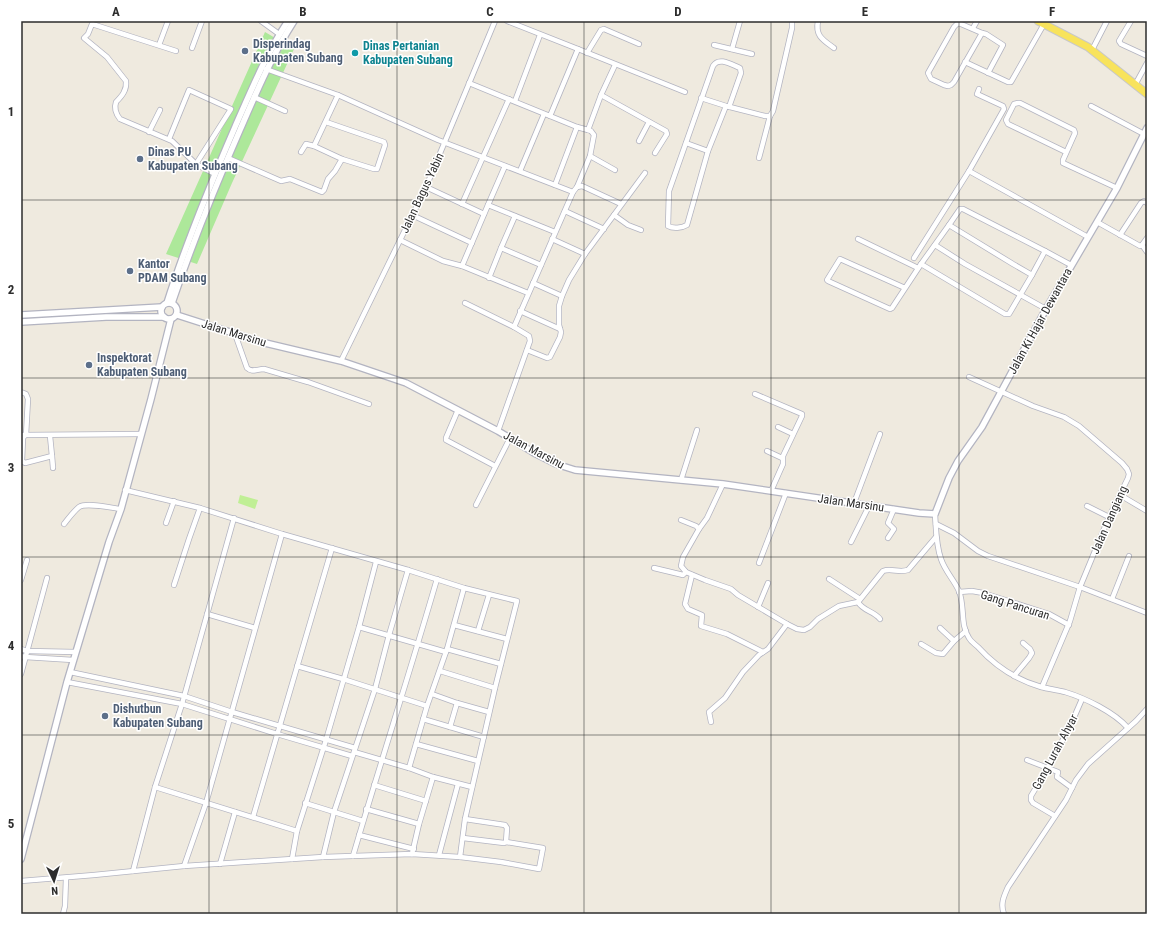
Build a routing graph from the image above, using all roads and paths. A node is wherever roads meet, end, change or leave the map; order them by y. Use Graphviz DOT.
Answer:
graph roads {
  1 [pos="168,21"];
  2 [pos="202,21"];
  3 [pos="261,21"];
  4 [pos="288,21"];
  5 [pos="294,21"];
  6 [pos="494,21"];
  7 [pos="507,21"];
  8 [pos="740,21"];
  9 [pos="792,21"];
  10 [pos="818,21"];
  11 [pos="977,21"];
  12 [pos="1107,21"];
  13 [pos="1131,21"];
  14 [pos="1041,23"];
  15 [pos="973,28"];
  16 [pos="982,33"];
  17 [pos="279,34"];
  18 [pos="540,35"];
  19 [pos="639,44"];
  20 [pos="159,45"];
  21 [pos="714,45"];
  22 [pos="192,48"];
  23 [pos="834,48"];
  24 [pos="578,49"];
  25 [pos="732,49"];
  26 [pos="1092,50"];
  27 [pos="176,51"];
  28 [pos="587,53"];
  29 [pos="752,54"];
  30 [pos="1147,56"];
  31 [pos="965,62"];
  32 [pos="1147,63"];
  33 [pos="615,65"];
  34 [pos="266,69"];
  35 [pos="988,73"];
  36 [pos="469,83"];
  37 [pos="1135,85"];
  38 [pos="979,89"];
  39 [pos="685,92"];
  40 [pos="1147,94"];
  41 [pos="338,95"];
  42 [pos="602,95"];
  43 [pos="254,97"];
  44 [pos="509,98"];
  45 [pos="701,98"];
  46 [pos="516,101"];
  47 [pos="1091,106"];
  48 [pos="727,107"];
  49 [pos="160,110"];
  50 [pos="285,111"];
  51 [pos="544,114"];
  52 [pos="550,116"];
  53 [pos="770,116"];
  54 [pos="326,122"];
  55 [pos="649,122"];
  56 [pos="577,127"];
  57 [pos="588,130"];
  58 [pos="1146,131"];
  59 [pos="149,132"];
  60 [pos="169,139"];
  61 [pos="638,141"];
  62 [pos="445,142"];
  63 [pos="686,142"];
  64 [pos="314,146"];
  65 [pos="708,151"];
  66 [pos="302,152"];
  67 [pos="1066,152"];
  68 [pos="655,153"];
  69 [pos="590,156"];
  70 [pos="483,157"];
  71 [pos="228,158"];
  72 [pos="342,158"];
  73 [pos="759,158"];
  74 [pos="196,164"];
  75 [pos="506,166"];
  76 [pos="615,170"];
  77 [pos="520,171"];
  78 [pos="969,171"];
  79 [pos="645,173"];
  80 [pos="215,174"];
  81 [pos="555,186"];
  82 [pos="426,187"];
  83 [pos="577,187"];
  84 [pos="1117,188"];
  85 [pos="573,192"];
  86 [pos="1147,203"];
  87 [pos="462,204"];
  88 [pos="621,204"];
  89 [pos="488,205"];
  90 [pos="565,211"];
  91 [pos="412,214"];
  92 [pos="484,214"];
  93 [pos="614,215"];
  94 [pos="515,216"];
  95 [pos="1097,222"];
  96 [pos="949,225"];
  97 [pos="604,229"];
  98 [pos="641,230"];
  99 [pos="555,232"];
  100 [pos="1120,235"];
  101 [pos="1088,237"];
  102 [pos="1147,238"];
  103 [pos="552,239"];
  104 [pos="858,239"];
  105 [pos="400,240"];
  106 [pos="472,243"];
  107 [pos="935,245"];
  108 [pos="1142,246"];
  109 [pos="501,248"];
  110 [pos="1046,251"];
  111 [pos="1147,252"];
  112 [pos="585,254"];
  113 [pos="914,258"];
  114 [pos="541,265"];
  115 [pos="1072,265"];
  116 [pos="462,266"];
  117 [pos="919,266"];
  118 [pos="1032,275"];
  119 [pos="489,278"];
  120 [pos="533,283"];
  121 [pos="905,288"];
  122 [pos="528,293"];
  123 [pos="1021,295"];
  124 [pos="562,296"];
  125 [pos="465,303"];
  126 [pos="167,304"];
  127 [pos="1046,309"];
  128 [pos="520,311"];
  129 [pos="21,315"];
  130 [pos="177,315"];
  131 [pos="164,317"];
  132 [pos="171,319"];
  133 [pos="21,322"];
  134 [pos="514,327"];
  135 [pos="560,329"];
  136 [pos="235,334"];
  137 [pos="528,350"];
  138 [pos="341,361"];
  139 [pos="969,377"];
  140 [pos="1001,391"];
  141 [pos="21,392"];
  142 [pos="755,394"];
  143 [pos="369,404"];
  144 [pos="458,410"];
  145 [pos="778,427"];
  146 [pos="697,430"];
  147 [pos="498,431"];
  148 [pos="141,434"];
  149 [pos="793,434"];
  150 [pos="880,434"];
  151 [pos="24,435"];
  152 [pos="50,436"];
  153 [pos="510,438"];
  154 [pos="767,450"];
  155 [pos="52,456"];
  156 [pos="782,458"];
  157 [pos="495,466"];
  158 [pos="53,468"];
  159 [pos="681,480"];
  160 [pos="723,484"];
  161 [pos="125,490"];
  162 [pos="771,491"];
  163 [pos="786,493"];
  164 [pos="1120,495"];
  165 [pos="174,501"];
  166 [pos="854,503"];
  167 [pos="476,505"];
  168 [pos="869,506"];
  169 [pos="1087,506"];
  170 [pos="200,508"];
  171 [pos="120,509"];
  172 [pos="894,509"];
  173 [pos="1147,511"];
  174 [pos="935,514"];
  175 [pos="1109,517"];
  176 [pos="234,518"];
  177 [pos="681,520"];
  178 [pos="166,523"];
  179 [pos="64,524"];
  180 [pos="936,524"];
  181 [pos="699,530"];
  182 [pos="282,534"];
  183 [pos="936,537"];
  184 [pos="888,538"];
  185 [pos="851,542"];
  186 [pos="332,548"];
  187 [pos="1129,556"];
  188 [pos="27,560"];
  189 [pos="376,562"];
  190 [pos="759,563"];
  191 [pos="654,568"];
  192 [pos="408,570"];
  193 [pos="686,572"];
  194 [pos="692,575"];
  195 [pos="22,577"];
  196 [pos="47,578"];
  197 [pos="437,579"];
  198 [pos="829,579"];
  199 [pos="768,583"];
  200 [pos="174,585"];
  201 [pos="1080,587"];
  202 [pos="464,588"];
  203 [pos="959,592"];
  204 [pos="488,595"];
  205 [pos="1112,599"];
  206 [pos="859,600"];
  207 [pos="758,607"];
  208 [pos="1147,613"];
  209 [pos="207,614"];
  210 [pos="880,619"];
  211 [pos="787,624"];
  212 [pos="1069,624"];
  213 [pos="454,625"];
  214 [pos="359,627"];
  215 [pos="256,628"];
  216 [pos="940,628"];
  217 [pos="478,631"];
  218 [pos="966,631"];
  219 [pos="388,635"];
  220 [pos="507,639"];
  221 [pos="954,641"];
  222 [pos="1022,643"];
  223 [pos="920,644"];
  224 [pos="418,645"];
  225 [pos="21,649"];
  226 [pos="27,651"];
  227 [pos="446,651"];
  228 [pos="76,652"];
  229 [pos="763,652"];
  230 [pos="23,656"];
  231 [pos="73,660"];
  232 [pos="501,664"];
  233 [pos="297,666"];
  234 [pos="440,671"];
  235 [pos="70,672"];
  236 [pos="21,674"];
  237 [pos="1014,676"];
  238 [pos="343,679"];
  239 [pos="67,682"];
  240 [pos="1042,687"];
  241 [pos="495,688"];
  242 [pos="375,689"];
  243 [pos="432,694"];
  244 [pos="184,696"];
  245 [pos="401,698"];
  246 [pos="1082,698"];
  247 [pos="457,703"];
  248 [pos="182,704"];
  249 [pos="427,706"];
  250 [pos="1147,709"];
  251 [pos="232,712"];
  252 [pos="489,712"];
  253 [pos="230,719"];
  254 [pos="423,719"];
  255 [pos="711,722"];
  256 [pos="279,726"];
  257 [pos="450,727"];
  258 [pos="1128,728"];
  259 [pos="277,734"];
  260 [pos="484,736"];
  261 [pos="326,740"];
  262 [pos="416,744"];
  263 [pos="323,747"];
  264 [pos="354,752"];
  265 [pos="381,760"];
  266 [pos="1028,760"];
  267 [pos="478,761"];
  268 [pos="408,768"];
  269 [pos="1048,769"];
  270 [pos="433,777"];
  271 [pos="458,784"];
  272 [pos="374,786"];
  273 [pos="156,787"];
  274 [pos="472,787"];
  275 [pos="1072,788"];
  276 [pos="426,801"];
  277 [pos="206,803"];
  278 [pos="305,803"];
  279 [pos="366,809"];
  280 [pos="235,812"];
  281 [pos="334,812"];
  282 [pos="1055,816"];
  283 [pos="253,817"];
  284 [pos="465,819"];
  285 [pos="363,821"];
  286 [pos="419,824"];
  287 [pos="297,831"];
  288 [pos="359,835"];
  289 [pos="463,838"];
  290 [pos="506,842"];
  291 [pos="414,849"];
  292 [pos="412,854"];
  293 [pos="439,855"];
  294 [pos="353,856"];
  295 [pos="460,856"];
  296 [pos="323,857"];
  297 [pos="21,859"];
  298 [pos="292,859"];
  299 [pos="220,864"];
  300 [pos="184,866"];
  301 [pos="133,871"];
  302 [pos="66,878"];
  303 [pos="21,881"];
  304 [pos="64,914"];
  305 [pos="1004,914"];
  1 -- 20 [label="street"];
  2 -- 22 [label="street"];
  3 -- 17 [label="street"];
  4 -- 17 [label="street"];
  5 -- 34 [label="street"];
  6 -- 36 [label="street, Jalan Bagus Yabin"];
  7 -- 18 [label="street"];
  8 -- 25 [label="street"];
  9 -- 53 [label="street"];
  10 -- 23 [label="street"];
  11 -- 15 [label="street"];
  12 -- 26 [label="street"];
  13 -- 30 [label="street"];
  14 -- 26 [label="main road"];
  14 -- 35 [label="street"];
  15 -- 16 [label="street"];
  15 -- 31 [label="street"];
  16 -- 31 [label="street"];
  16 -- 35 [label="street"];
  17 -- 80 [label="street"];
  18 -- 24 [label="street"];
  18 -- 46 [label="street"];
  19 -- 28 [label="street"];
  20 -- 27 [label="street"];
  20 -- 59 [label="street"];
  21 -- 25 [label="street"];
  24 -- 28 [label="street"];
  24 -- 52 [label="street"];
  25 -- 29 [label="street"];
  26 -- 37 [label="main road"];
  28 -- 33 [label="street"];
  31 -- 35 [label="street"];
  32 -- 37 [label="street"];
  33 -- 39 [label="street"];
  33 -- 42 [label="street"];
  34 -- 41 [label="street"];
  34 -- 43 [label="street"];
  36 -- 44 [label="street"];
  36 -- 62 [label="street, Jalan Bagus Yabin"];
  37 -- 40 [label="main road"];
  38 -- 78 [label="street"];
  41 -- 54 [label="street"];
  41 -- 62 [label="street"];
  42 -- 55 [label="street"];
  42 -- 57 [label="street"];
  43 -- 50 [label="street"];
  43 -- 71 [label="street"];
  44 -- 46 [label="street"];
  44 -- 70 [label="street"];
  45 -- 48 [label="street"];
  45 -- 48 [label="street"];
  45 -- 63 [label="street"];
  46 -- 51 [label="street"];
  47 -- 58 [label="street"];
  48 -- 53 [label="street"];
  48 -- 65 [label="street"];
  49 -- 59 [label="street"];
  51 -- 52 [label="street"];
  51 -- 77 [label="street"];
  52 -- 56 [label="street"];
  53 -- 73 [label="street"];
  54 -- 64 [label="street"];
  54 -- 72 [label="street"];
  55 -- 61 [label="street"];
  55 -- 68 [label="street"];
  56 -- 57 [label="street"];
  56 -- 81 [label="street"];
  57 -- 69 [label="street"];
  58 -- 84 [label="street, Jalan Ki Hajar Dewantara"];
  59 -- 60 [label="street"];
  60 -- 74 [label="street"];
  60 -- 74 [label="street"];
  62 -- 70 [label="street"];
  62 -- 82 [label="street, Jalan Bagus Yabin"];
  63 -- 65 [label="street"];
  63 -- 65 [label="street"];
  64 -- 66 [label="street"];
  64 -- 72 [label="street"];
  67 -- 67 [label="street"];
  67 -- 84 [label="street"];
  69 -- 76 [label="street"];
  69 -- 83 [label="street"];
  70 -- 75 [label="street"];
  70 -- 87 [label="street"];
  71 -- 72 [label="street"];
  71 -- 126 [label="street"];
  74 -- 80 [label="street"];
  75 -- 77 [label="street"];
  75 -- 89 [label="street"];
  77 -- 81 [label="street"];
  78 -- 101 [label="street"];
  78 -- 113 [label="street"];
  79 -- 88 [label="street"];
  80 -- 126 [label="street"];
  81 -- 85 [label="street"];
  82 -- 87 [label="street"];
  82 -- 91 [label="street, Jalan Bagus Yabin"];
  83 -- 85 [label="street"];
  83 -- 88 [label="street"];
  84 -- 95 [label="street, Jalan Ki Hajar Dewantara"];
  85 -- 90 [label="street"];
  86 -- 100 [label="street"];
  87 -- 92 [label="street"];
  88 -- 93 [label="street"];
  89 -- 92 [label="street"];
  89 -- 94 [label="street"];
  90 -- 97 [label="street"];
  90 -- 99 [label="street"];
  91 -- 105 [label="street, Jalan Bagus Yabin"];
  91 -- 106 [label="street"];
  92 -- 106 [label="street"];
  93 -- 97 [label="street"];
  93 -- 98 [label="street"];
  94 -- 99 [label="street"];
  94 -- 109 [label="street"];
  95 -- 100 [label="street"];
  95 -- 101 [label="street, Jalan Ki Hajar Dewantara"];
  96 -- 107 [label="street"];
  96 -- 110 [label="street"];
  96 -- 118 [label="street"];
  97 -- 112 [label="street"];
  99 -- 103 [label="street"];
  100 -- 108 [label="street"];
  101 -- 115 [label="street, Jalan Ki Hajar Dewantara"];
  102 -- 108 [label="street"];
  103 -- 112 [label="street"];
  103 -- 114 [label="street"];
  104 -- 117 [label="street"];
  105 -- 116 [label="street"];
  105 -- 138 [label="street, Jalan Bagus Yabin"];
  106 -- 116 [label="street"];
  107 -- 117 [label="street"];
  107 -- 123 [label="street"];
  108 -- 111 [label="street"];
  109 -- 114 [label="street"];
  109 -- 119 [label="street"];
  110 -- 115 [label="street"];
  110 -- 118 [label="street"];
  112 -- 124 [label="street"];
  114 -- 120 [label="street"];
  115 -- 127 [label="street, Jalan Ki Hajar Dewantara"];
  116 -- 119 [label="street"];
  117 -- 121 [label="street"];
  117 -- 123 [label="street"];
  118 -- 123 [label="street"];
  119 -- 122 [label="street"];
  120 -- 122 [label="street"];
  120 -- 124 [label="street"];
  121 -- 121 [label="street"];
  122 -- 128 [label="street"];
  123 -- 127 [label="street"];
  124 -- 135 [label="street"];
  125 -- 134 [label="street"];
  126 -- 129 [label="street"];
  126 -- 130 [label="street"];
  126 -- 131 [label="street"];
  127 -- 140 [label="street, Jalan Ki Hajar Dewantara"];
  128 -- 134 [label="street"];
  128 -- 135 [label="street"];
  130 -- 132 [label="street"];
  130 -- 136 [label="street, Jalan Marsinu"];
  131 -- 132 [label="street"];
  131 -- 133 [label="street"];
  132 -- 148 [label="street"];
  134 -- 137 [label="street"];
  135 -- 137 [label="street"];
  136 -- 138 [label="street, Jalan Marsinu"];
  136 -- 143 [label="street"];
  137 -- 147 [label="street"];
  138 -- 144 [label="street, Jalan Marsinu"];
  139 -- 140 [label="street, Jalan Dangiang"];
  140 -- 164 [label="street, Jalan Dangiang"];
  140 -- 174 [label="street, Jalan Ki Hajar Dewantara"];
  141 -- 151 [label="street"];
  142 -- 149 [label="street"];
  144 -- 147 [label="street, Jalan Marsinu"];
  144 -- 157 [label="street"];
  145 -- 149 [label="street"];
  146 -- 159 [label="street"];
  147 -- 153 [label="street, Jalan Marsinu"];
  148 -- 152 [label="street"];
  148 -- 161 [label="street"];
  149 -- 156 [label="street"];
  150 -- 166 [label="street"];
  151 -- 152 [label="street"];
  151 -- 155 [label="street"];
  152 -- 155 [label="street"];
  153 -- 157 [label="street"];
  153 -- 159 [label="street, Jalan Marsinu"];
  154 -- 156 [label="street"];
  155 -- 158 [label="street"];
  156 -- 162 [label="street"];
  157 -- 167 [label="street"];
  159 -- 160 [label="street, Jalan Marsinu"];
  160 -- 162 [label="street, Jalan Marsinu"];
  160 -- 181 [label="street"];
  161 -- 165 [label="street"];
  161 -- 171 [label="street"];
  162 -- 163 [label="street, Jalan Marsinu"];
  163 -- 166 [label="street, Jalan Marsinu"];
  163 -- 190 [label="street"];
  164 -- 173 [label="street"];
  164 -- 175 [label="street, Jalan Dangiang"];
  165 -- 170 [label="street"];
  165 -- 178 [label="street"];
  166 -- 168 [label="street, Jalan Marsinu"];
  168 -- 172 [label="street, Jalan Marsinu"];
  168 -- 185 [label="street"];
  169 -- 175 [label="street"];
  170 -- 176 [label="street"];
  170 -- 200 [label="street"];
  171 -- 179 [label="street"];
  171 -- 228 [label="street"];
  172 -- 174 [label="street, Jalan Marsinu"];
  172 -- 184 [label="street"];
  174 -- 180 [label="street"];
  175 -- 201 [label="street, Jalan Dangiang"];
  176 -- 182 [label="street"];
  176 -- 209 [label="street"];
  177 -- 181 [label="street"];
  180 -- 183 [label="street"];
  180 -- 201 [label="street"];
  181 -- 193 [label="street"];
  182 -- 186 [label="street"];
  182 -- 215 [label="street"];
  183 -- 203 [label="street"];
  183 -- 206 [label="street"];
  186 -- 189 [label="street"];
  186 -- 233 [label="street"];
  187 -- 205 [label="street"];
  188 -- 195 [label="street"];
  189 -- 192 [label="street"];
  189 -- 214 [label="street"];
  191 -- 193 [label="street"];
  192 -- 197 [label="street"];
  192 -- 219 [label="street"];
  193 -- 194 [label="street"];
  194 -- 207 [label="street"];
  194 -- 229 [label="street"];
  196 -- 226 [label="street"];
  197 -- 202 [label="street"];
  197 -- 224 [label="street"];
  198 -- 206 [label="street"];
  199 -- 207 [label="street"];
  201 -- 205 [label="street"];
  201 -- 212 [label="street, Jalan Dangiang"];
  202 -- 204 [label="street"];
  202 -- 213 [label="street"];
  203 -- 212 [label="street, Gang Pancuran"];
  203 -- 218 [label="street"];
  204 -- 217 [label="street"];
  204 -- 220 [label="street"];
  205 -- 208 [label="street"];
  206 -- 210 [label="street"];
  206 -- 211 [label="street"];
  207 -- 211 [label="street"];
  209 -- 215 [label="street"];
  209 -- 244 [label="street"];
  211 -- 229 [label="street"];
  212 -- 240 [label="street, Jalan Dangiang"];
  213 -- 217 [label="street"];
  213 -- 227 [label="street"];
  214 -- 219 [label="street"];
  214 -- 238 [label="street"];
  215 -- 251 [label="street"];
  216 -- 221 [label="street"];
  217 -- 220 [label="street"];
  218 -- 221 [label="street"];
  218 -- 237 [label="street"];
  219 -- 224 [label="street"];
  219 -- 242 [label="street"];
  220 -- 232 [label="street"];
  221 -- 223 [label="street"];
  222 -- 237 [label="street"];
  224 -- 227 [label="street"];
  224 -- 245 [label="street"];
  225 -- 226 [label="street"];
  226 -- 228 [label="street"];
  226 -- 230 [label="street"];
  227 -- 232 [label="street"];
  227 -- 234 [label="street"];
  228 -- 231 [label="street"];
  229 -- 255 [label="street"];
  230 -- 231 [label="street"];
  230 -- 236 [label="street"];
  231 -- 235 [label="street"];
  232 -- 241 [label="street"];
  233 -- 238 [label="street"];
  233 -- 256 [label="street"];
  234 -- 241 [label="street"];
  234 -- 243 [label="street"];
  235 -- 239 [label="street"];
  235 -- 244 [label="street"];
  237 -- 240 [label="street"];
  238 -- 242 [label="street"];
  238 -- 261 [label="street"];
  239 -- 248 [label="street"];
  239 -- 297 [label="street"];
  240 -- 246 [label="street"];
  241 -- 252 [label="street"];
  242 -- 245 [label="street"];
  242 -- 264 [label="street"];
  243 -- 247 [label="street"];
  243 -- 249 [label="street"];
  244 -- 248 [label="street"];
  244 -- 251 [label="street"];
  245 -- 249 [label="street"];
  245 -- 265 [label="street"];
  246 -- 258 [label="street"];
  246 -- 269 [label="street, Gang Lurah Ahyar"];
  247 -- 252 [label="street"];
  247 -- 257 [label="street"];
  248 -- 253 [label="street"];
  248 -- 273 [label="street"];
  249 -- 254 [label="street"];
  250 -- 258 [label="street"];
  251 -- 253 [label="street"];
  251 -- 256 [label="street"];
  252 -- 260 [label="street"];
  253 -- 259 [label="street"];
  253 -- 277 [label="street"];
  254 -- 257 [label="street"];
  254 -- 262 [label="street"];
  256 -- 259 [label="street"];
  256 -- 261 [label="street"];
  257 -- 260 [label="street"];
  258 -- 275 [label="street"];
  259 -- 263 [label="street"];
  259 -- 283 [label="street"];
  260 -- 267 [label="street"];
  261 -- 263 [label="street"];
  261 -- 264 [label="street"];
  262 -- 267 [label="street"];
  262 -- 268 [label="street"];
  263 -- 264 [label="street"];
  263 -- 278 [label="street"];
  264 -- 265 [label="street"];
  264 -- 281 [label="street"];
  265 -- 268 [label="street"];
  265 -- 272 [label="street"];
  266 -- 269 [label="street"];
  267 -- 274 [label="street"];
  268 -- 270 [label="street"];
  269 -- 275 [label="street"];
  269 -- 282 [label="street, Gang Lurah Ahyar"];
  270 -- 271 [label="street"];
  270 -- 276 [label="street"];
  271 -- 274 [label="street"];
  271 -- 293 [label="street"];
  272 -- 276 [label="street"];
  272 -- 279 [label="street"];
  273 -- 277 [label="street"];
  273 -- 301 [label="street"];
  274 -- 284 [label="street"];
  275 -- 282 [label="street"];
  276 -- 286 [label="street"];
  277 -- 280 [label="street"];
  277 -- 300 [label="street"];
  278 -- 281 [label="street"];
  278 -- 287 [label="street"];
  279 -- 285 [label="street"];
  279 -- 286 [label="street"];
  280 -- 283 [label="street"];
  280 -- 299 [label="street"];
  281 -- 285 [label="street"];
  281 -- 296 [label="street"];
  282 -- 305 [label="street"];
  283 -- 287 [label="street"];
  284 -- 289 [label="street"];
  284 -- 290 [label="street"];
  285 -- 288 [label="street"];
  286 -- 291 [label="street"];
  287 -- 298 [label="street"];
  288 -- 291 [label="street"];
  288 -- 294 [label="street"];
  289 -- 290 [label="street"];
  289 -- 295 [label="street"];
  290 -- 295 [label="street"];
  291 -- 292 [label="street"];
  292 -- 293 [label="street"];
  292 -- 294 [label="street"];
  293 -- 295 [label="street"];
  294 -- 296 [label="street"];
  296 -- 298 [label="street"];
  298 -- 299 [label="street"];
  299 -- 300 [label="street"];
  300 -- 301 [label="street"];
  301 -- 302 [label="street"];
  302 -- 303 [label="street"];
  302 -- 304 [label="street"];
}
